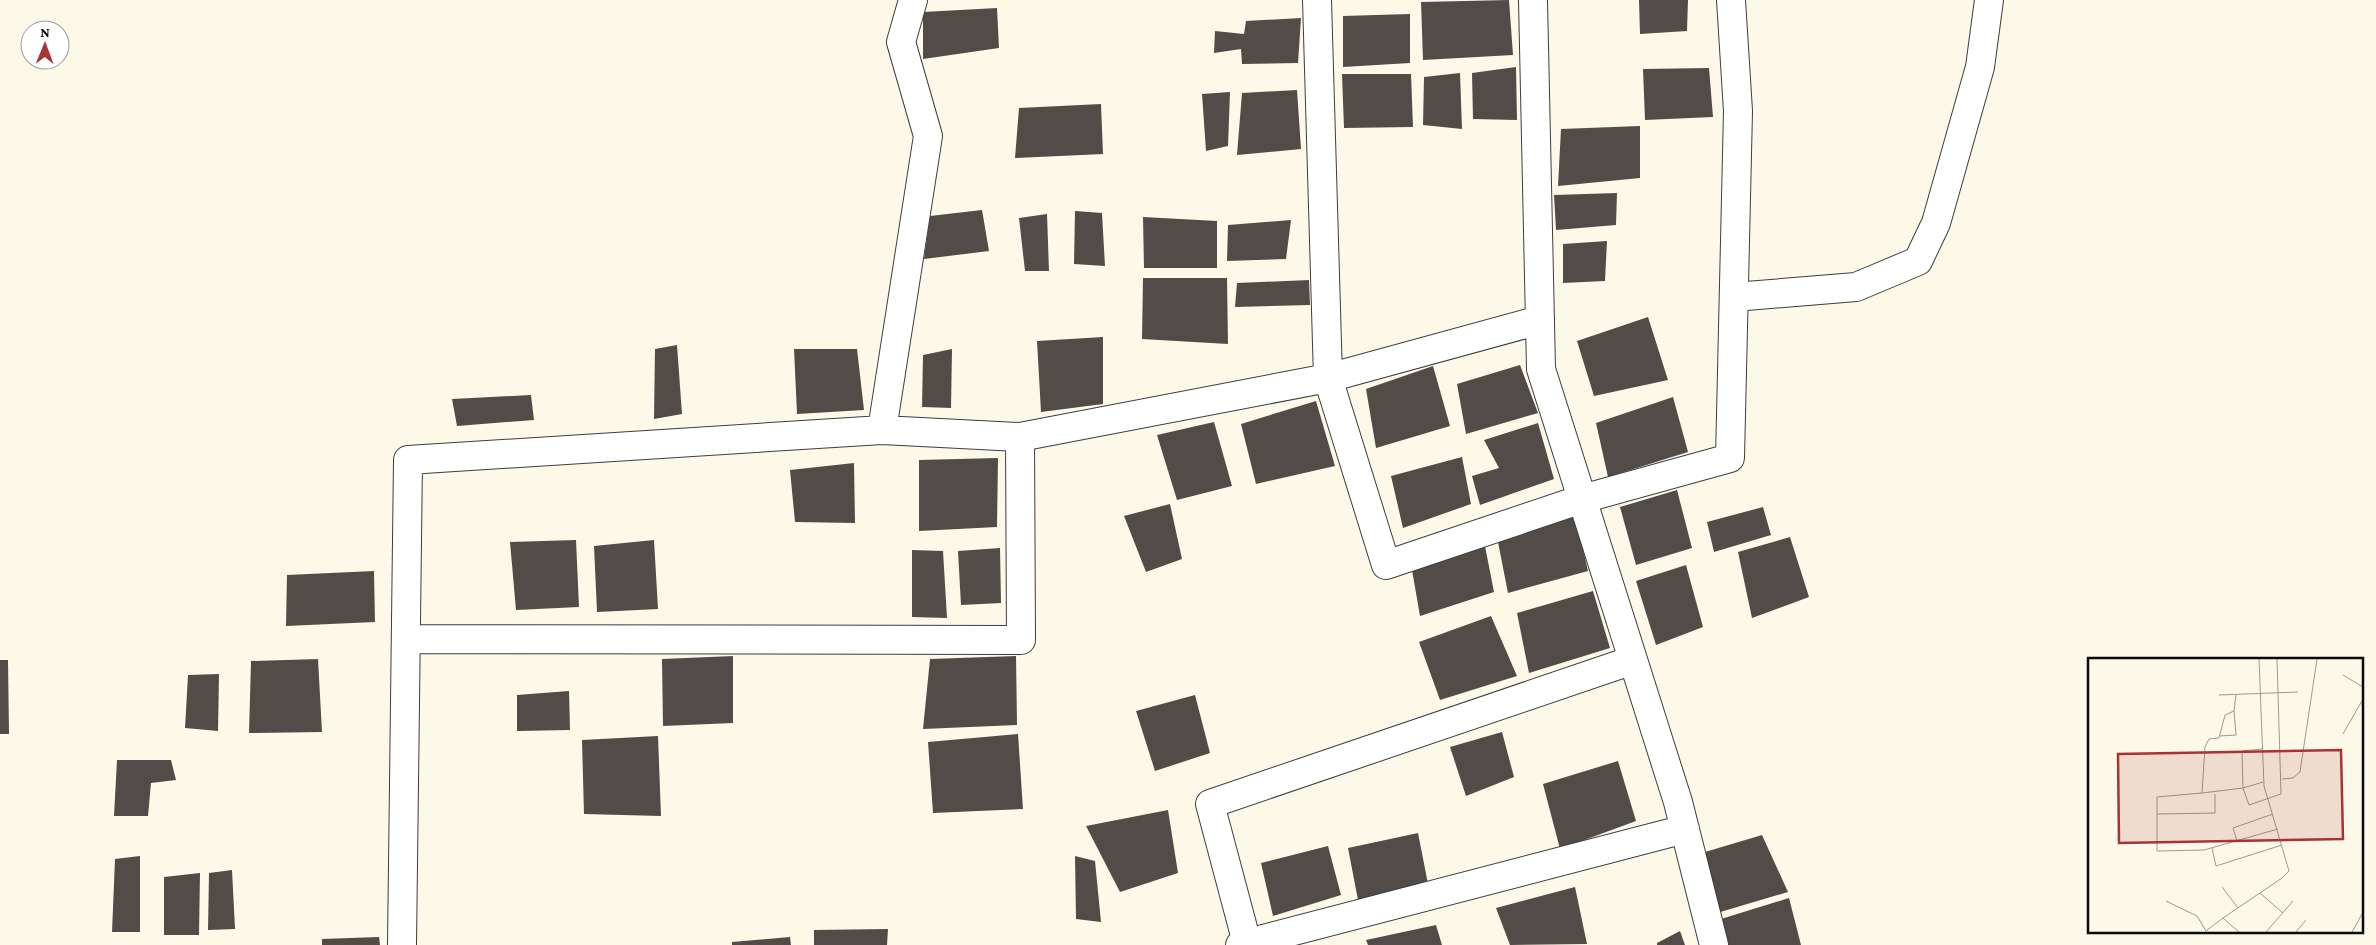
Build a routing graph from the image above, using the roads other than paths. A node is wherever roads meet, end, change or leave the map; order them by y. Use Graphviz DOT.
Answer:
graph roads {
  1 [pos="913,0"];
  2 [pos="1317,0"];
  3 [pos="1533,0"];
  4 [pos="1731,0"];
  5 [pos="1989,0"];
  6 [pos="1734,297"];
  7 [pos="1540,320"];
  8 [pos="1328,378"];
  9 [pos="882,430"];
  10 [pos="1020,437"];
  11 [pos="1582,499"];
  12 [pos="406,639"];
  13 [pos="1633,660"];
  14 [pos="1685,829"];
  15 [pos="1243,944"];
  16 [pos="402,945"];
  17 [pos="1714,945"];
  1 -- 9 [label="street"];
  2 -- 8 [label="street"];
  3 -- 7 [label="street"];
  4 -- 6 [label="street"];
  5 -- 6 [label="street"];
  6 -- 11 [label="street"];
  7 -- 8 [label="street"];
  7 -- 11 [label="street"];
  8 -- 10 [label="street"];
  8 -- 11 [label="street"];
  9 -- 10 [label="street"];
  9 -- 12 [label="street"];
  10 -- 12 [label="street"];
  11 -- 13 [label="street"];
  12 -- 16 [label="street"];
  13 -- 14 [label="street"];
  13 -- 15 [label="street"];
  14 -- 15 [label="street"];
  14 -- 17 [label="street"];
}
